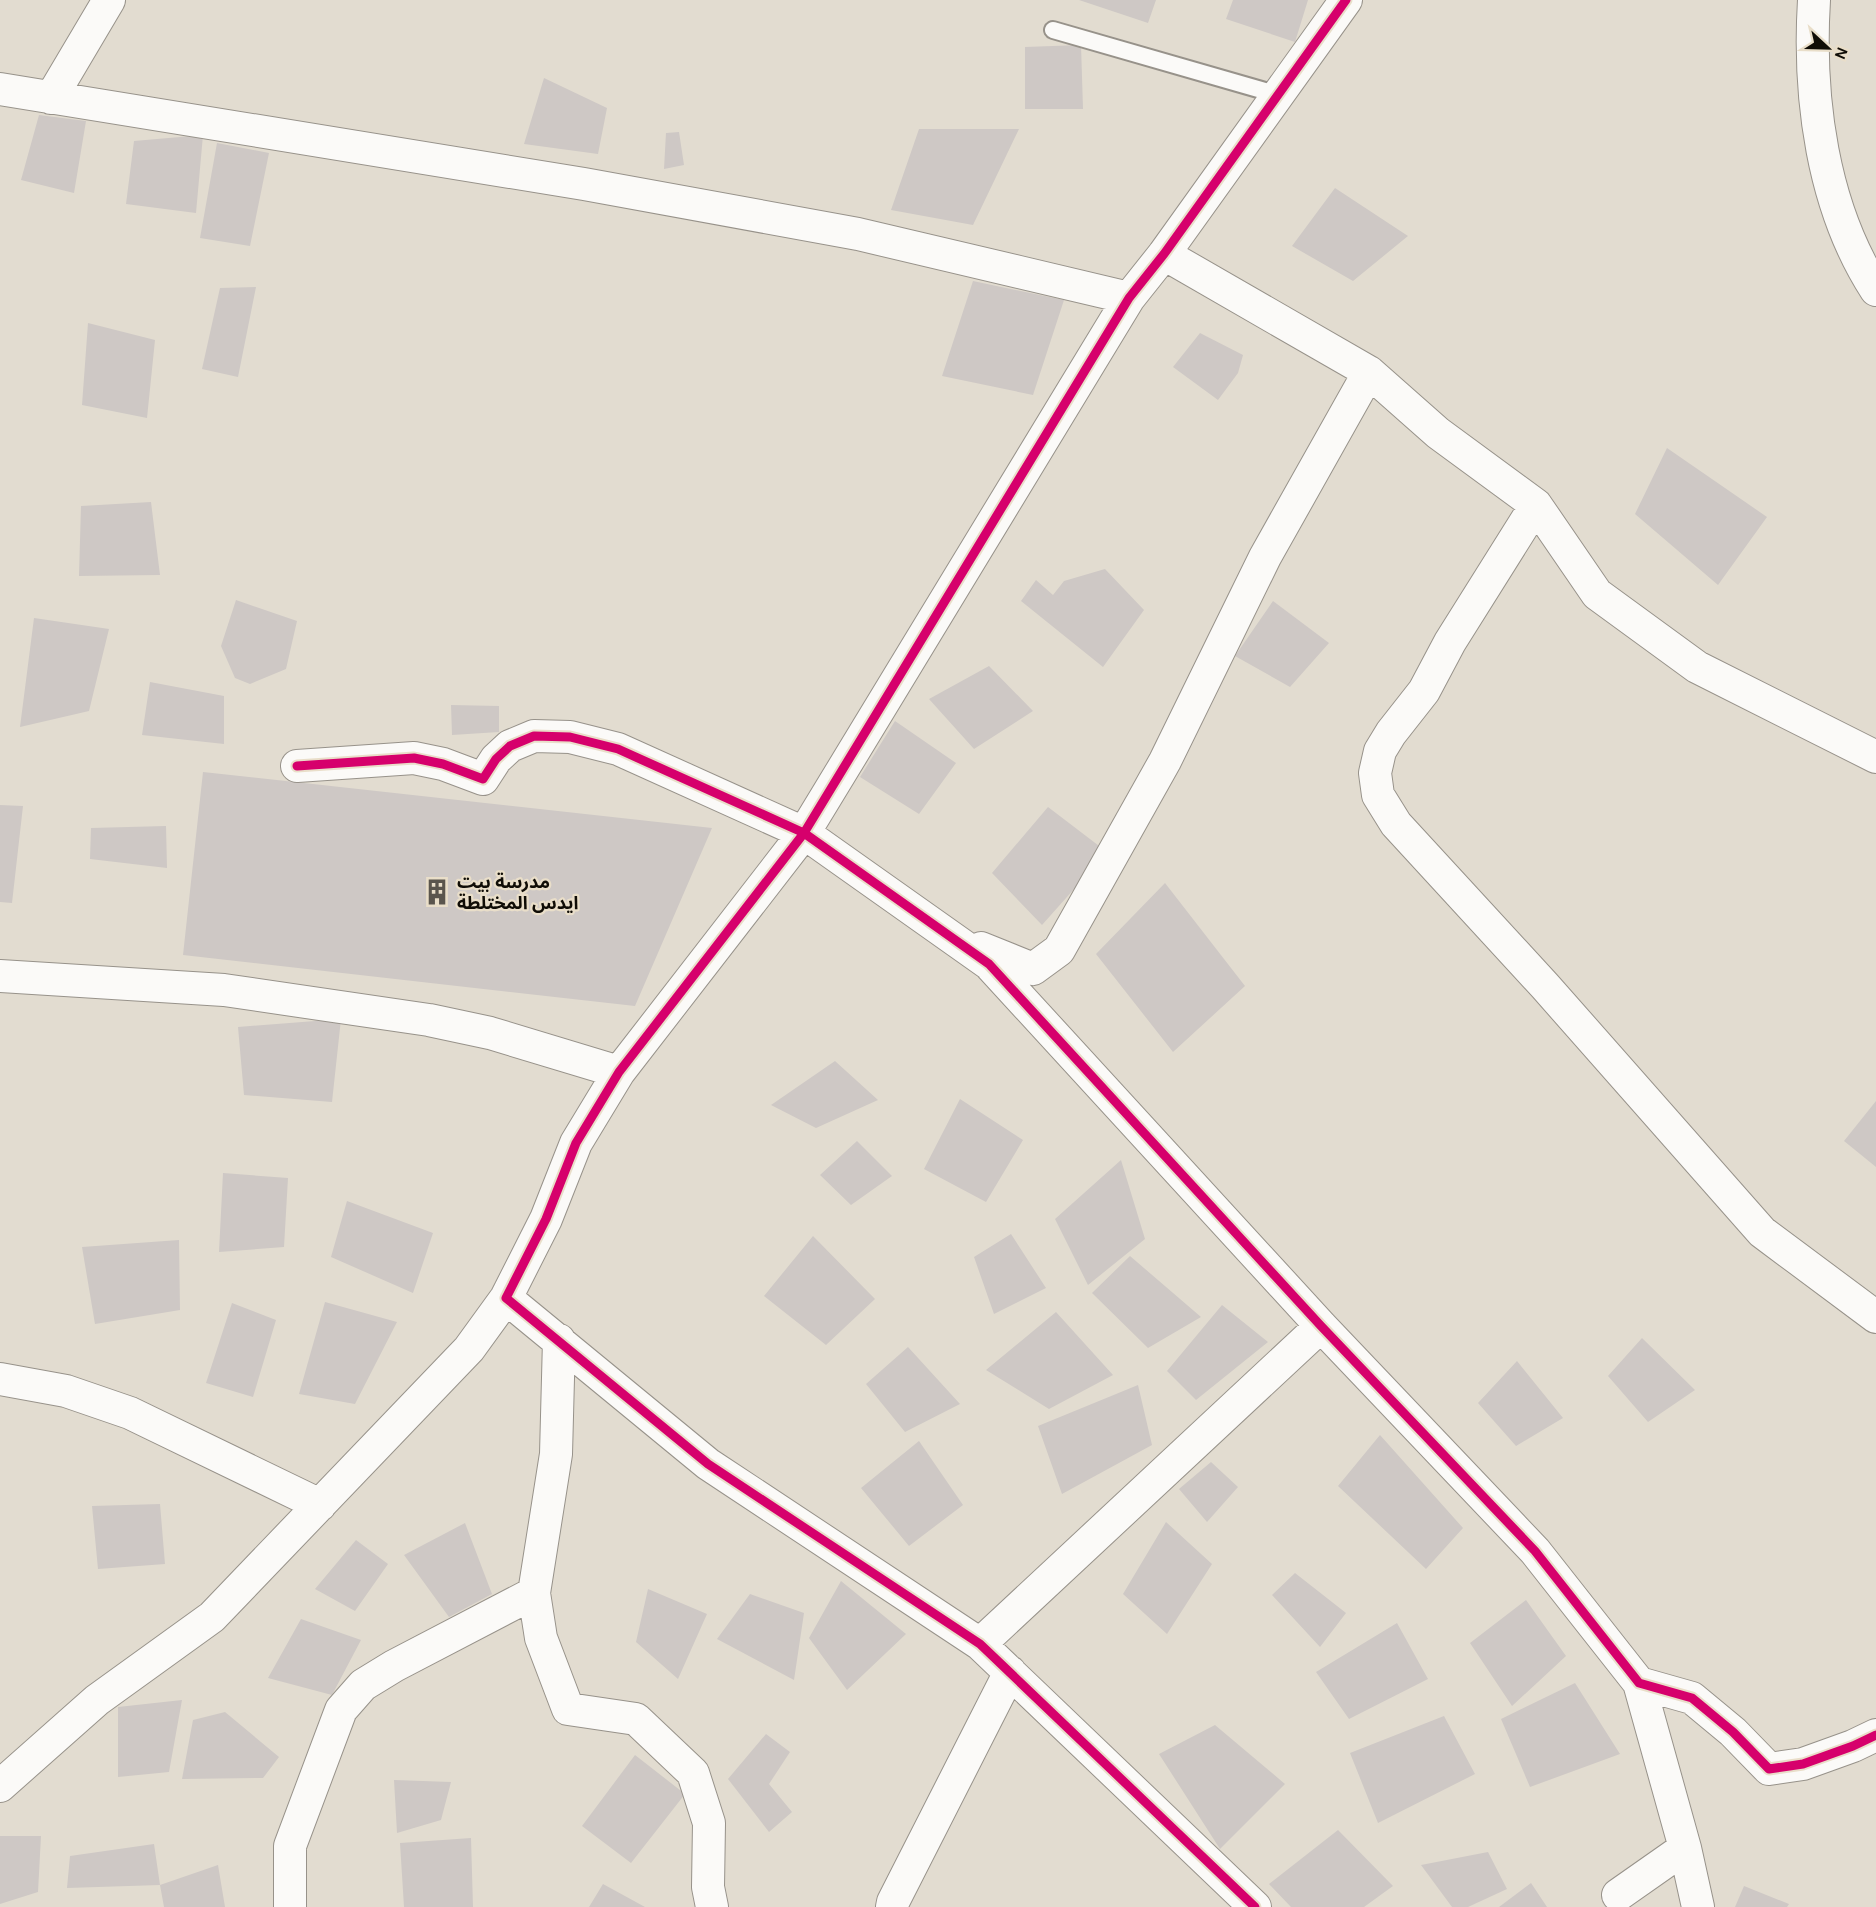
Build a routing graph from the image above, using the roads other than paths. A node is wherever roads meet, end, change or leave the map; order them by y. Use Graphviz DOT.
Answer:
graph roads {
  1 [pos="109,0"];
  2 [pos="1346,0"];
  3 [pos="1814,0"];
  4 [pos="1053,30"];
  5 [pos="0,89"];
  6 [pos="1279,95"];
  7 [pos="51,98"];
  8 [pos="1164,254"];
  9 [pos="1876,291"];
  10 [pos="1130,298"];
  11 [pos="1369,372"];
  12 [pos="1536,505"];
  13 [pos="1876,757"];
  14 [pos="297,766"];
  15 [pos="804,833"];
  16 [pos="989,964"];
  17 [pos="0,976"];
  18 [pos="619,1072"];
  19 [pos="507,1298"];
  20 [pos="1876,1317"];
  21 [pos="1321,1326"];
  22 [pos="559,1340"];
  23 [pos="0,1379"];
  24 [pos="320,1505"];
  25 [pos="534,1593"];
  26 [pos="980,1644"];
  27 [pos="1010,1672"];
  28 [pos="1639,1683"];
  29 [pos="1876,1735"];
  30 [pos="0,1786"];
  31 [pos="1685,1848"];
  32 [pos="1618,1894"];
  33 [pos="290,1907"];
  34 [pos="712,1907"];
  35 [pos="892,1907"];
  36 [pos="1255,1907"];
  37 [pos="1698,1907"];
  1 -- 7 [label="street"];
  2 -- 6 [label="street"];
  3 -- 9 [label="street"];
  4 -- 6 [label="lane"];
  5 -- 7 [label="street"];
  6 -- 8 [label="street"];
  7 -- 10 [label="street"];
  8 -- 10 [label="street"];
  8 -- 11 [label="street"];
  10 -- 15 [label="street"];
  11 -- 12 [label="street"];
  11 -- 16 [label="street"];
  12 -- 13 [label="street"];
  12 -- 20 [label="street"];
  14 -- 15 [label="street"];
  15 -- 16 [label="street"];
  15 -- 18 [label="street"];
  16 -- 21 [label="street"];
  17 -- 18 [label="street"];
  18 -- 19 [label="street"];
  19 -- 22 [label="street"];
  19 -- 24 [label="street"];
  21 -- 26 [label="street"];
  21 -- 28 [label="street"];
  22 -- 25 [label="street"];
  22 -- 26 [label="street"];
  23 -- 24 [label="street"];
  24 -- 30 [label="street"];
  25 -- 33 [label="street"];
  25 -- 34 [label="street"];
  26 -- 27 [label="street"];
  27 -- 35 [label="street"];
  27 -- 36 [label="street"];
  28 -- 29 [label="street"];
  28 -- 31 [label="street"];
  31 -- 32 [label="street"];
  31 -- 37 [label="street"];
}
